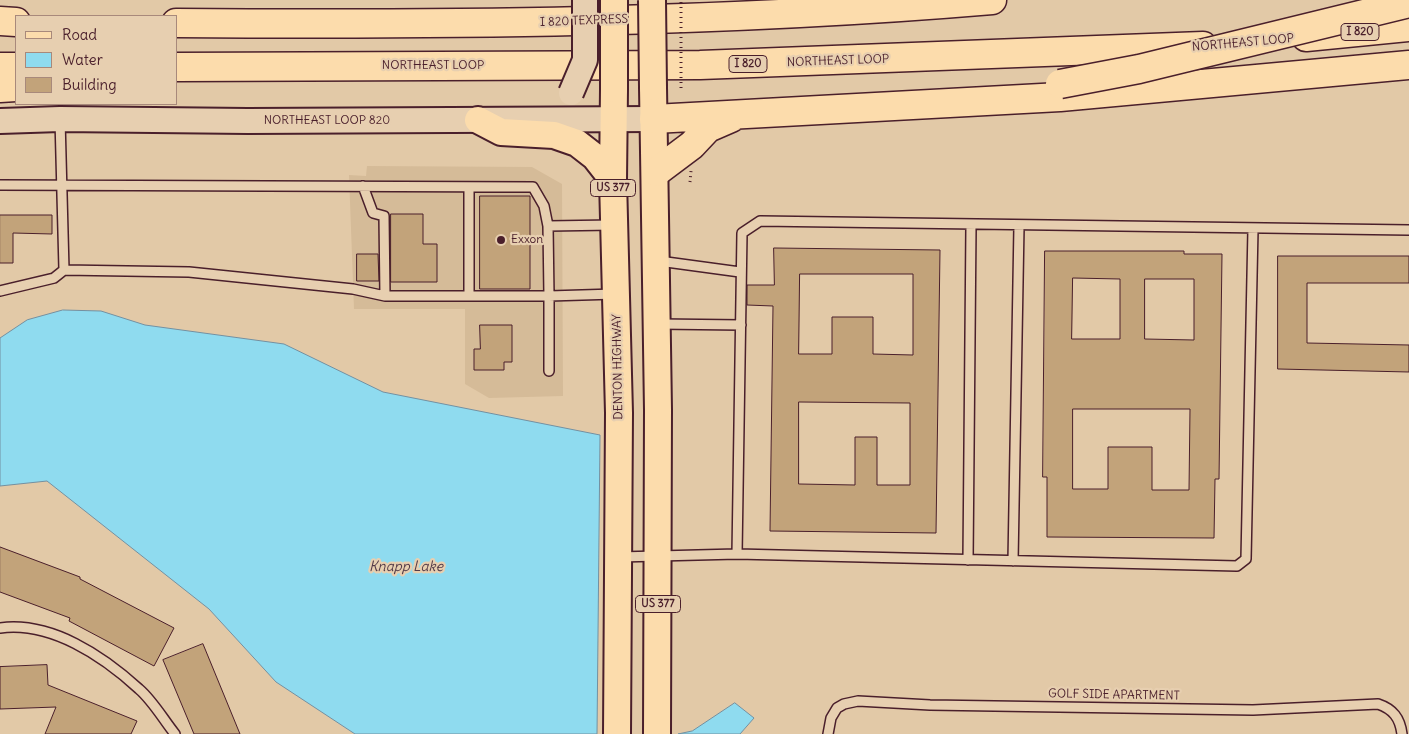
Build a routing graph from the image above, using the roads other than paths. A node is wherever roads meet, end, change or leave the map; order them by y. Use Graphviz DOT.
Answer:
graph roads {
  1 [pos="585,0"];
  2 [pos="614,0"];
  3 [pos="652,0"];
  4 [pos="992,0"];
  5 [pos="1409,3"];
  6 [pos="0,22"];
  7 [pos="15,22"];
  8 [pos="178,23"];
  9 [pos="1409,27"];
  10 [pos="1409,65"];
  11 [pos="0,67"];
  12 [pos="15,67"];
  13 [pos="178,67"];
  14 [pos="232,68"];
  15 [pos="178,81"];
  16 [pos="0,88"];
  17 [pos="15,88"];
  18 [pos="1060,90"];
  19 [pos="734,116"];
  20 [pos="60,119"];
  21 [pos="654,119"];
  22 [pos="478,120"];
  23 [pos="535,120"];
  24 [pos="615,120"];
  25 [pos="0,121"];
  26 [pos="656,172"];
  27 [pos="613,180"];
  28 [pos="62,184"];
  29 [pos="0,185"];
  30 [pos="363,186"];
  31 [pos="469,187"];
  32 [pos="615,225"];
  33 [pos="548,226"];
  34 [pos="971,226"];
  35 [pos="1019,226"];
  36 [pos="1253,229"];
  37 [pos="1409,230"];
  38 [pos="656,261"];
  39 [pos="64,270"];
  40 [pos="740,272"];
  41 [pos="0,291"];
  42 [pos="616,294"];
  43 [pos="384,296"];
  44 [pos="469,296"];
  45 [pos="549,296"];
  46 [pos="656,324"];
  47 [pos="741,325"];
  48 [pos="549,371"];
  49 [pos="737,554"];
  50 [pos="658,555"];
  51 [pos="619,557"];
  52 [pos="968,560"];
  53 [pos="1013,561"];
  54 [pos="0,628"];
  55 [pos="175,734"];
  56 [pos="617,734"];
  57 [pos="657,734"];
  58 [pos="828,734"];
  59 [pos="1402,734"];
  1 -- 23 [label="main road, bridge"];
  2 -- 24 [label="main road, DENTON HIGHWAY / US 377, bridge"];
  3 -- 21 [label="main road, US 377, bridge"];
  4 -- 8 [label="highway, I 820 TEXPRESS"];
  5 -- 18 [label="highway, bridge"];
  6 -- 7 [label="highway"];
  9 -- 14 [label="highway, NORTHEAST LOOP / I 820"];
  10 -- 18 [label="highway"];
  11 -- 12 [label="highway"];
  13 -- 14 [label="highway, NORTHEAST LOOP / I 820"];
  14 -- 15 [label="highway"];
  16 -- 17 [label="highway"];
  18 -- 19 [label="highway"];
  19 -- 21 [label="highway"];
  19 -- 26 [label="highway"];
  20 -- 22 [label="main road, NORTHEAST LOOP 820"];
  20 -- 25 [label="main road, NORTHEAST LOOP 820"];
  20 -- 28 [label="lane"];
  21 -- 24 [label="main road, NORTHEAST LOOP 820"];
  21 -- 26 [label="main road, US 377"];
  22 -- 23 [label="main road, NORTHEAST LOOP 820"];
  22 -- 27 [label="main road"];
  23 -- 24 [label="main road, NORTHEAST LOOP 820"];
  24 -- 27 [label="main road, DENTON HIGHWAY / US 377"];
  26 -- 38 [label="main road, US 377"];
  27 -- 32 [label="main road, DENTON HIGHWAY / US 377"];
  28 -- 29 [label="lane"];
  28 -- 30 [label="lane"];
  28 -- 39 [label="lane"];
  30 -- 31 [label="lane"];
  30 -- 43 [label="lane"];
  31 -- 33 [label="lane"];
  31 -- 44 [label="lane"];
  32 -- 33 [label="lane"];
  32 -- 42 [label="main road, DENTON HIGHWAY / US 377"];
  33 -- 45 [label="lane"];
  34 -- 35 [label="lane"];
  34 -- 40 [label="lane"];
  34 -- 52 [label="lane"];
  35 -- 36 [label="lane"];
  35 -- 53 [label="lane"];
  36 -- 37 [label="lane"];
  36 -- 53 [label="lane"];
  38 -- 40 [label="lane"];
  38 -- 46 [label="main road, US 377"];
  39 -- 41 [label="lane"];
  39 -- 43 [label="lane"];
  40 -- 47 [label="lane"];
  42 -- 45 [label="lane"];
  42 -- 46 [label="main road"];
  42 -- 51 [label="main road, DENTON HIGHWAY / US 377"];
  43 -- 44 [label="lane"];
  44 -- 45 [label="lane"];
  45 -- 48 [label="lane"];
  46 -- 47 [label="lane"];
  46 -- 50 [label="main road, US 377"];
  47 -- 49 [label="lane"];
  49 -- 50 [label="lane"];
  49 -- 52 [label="lane"];
  50 -- 51 [label="lane"];
  50 -- 57 [label="main road, US 377"];
  51 -- 56 [label="main road, DENTON HIGHWAY / US 377"];
  52 -- 53 [label="lane"];
  54 -- 55 [label="lane"];
  58 -- 59 [label="lane, GOLF SIDE APARTMENT"];
}
